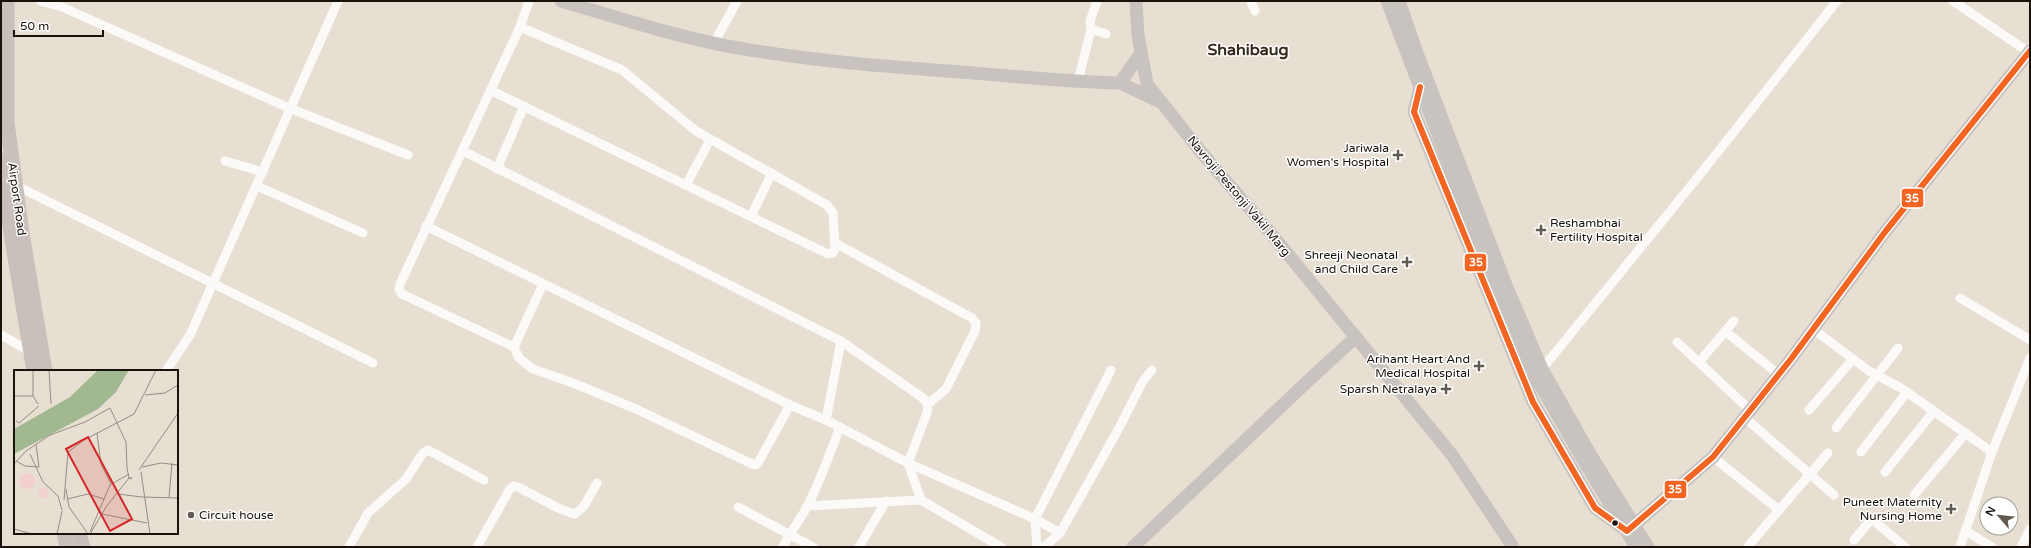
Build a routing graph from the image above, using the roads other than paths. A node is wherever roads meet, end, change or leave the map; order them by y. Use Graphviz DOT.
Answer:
graph roads {
  1 [pos="7,1"];
  2 [pos="40,1"];
  3 [pos="338,1"];
  4 [pos="529,1"];
  5 [pos="561,1"];
  6 [pos="737,1"];
  7 [pos="1097,1"];
  8 [pos="1136,1"];
  9 [pos="1251,1"];
  10 [pos="1387,1"];
  11 [pos="1837,1"];
  12 [pos="1953,1"];
  13 [pos="1401,8"];
  14 [pos="1255,11"];
  15 [pos="520,27"];
  16 [pos="1091,29"];
  17 [pos="1106,34"];
  18 [pos="714,43"];
  19 [pos="2030,52"];
  20 [pos="1141,53"];
  21 [pos="1078,81"];
  22 [pos="1120,83"];
  23 [pos="492,90"];
  24 [pos="1163,104"];
  25 [pos="524,106"];
  26 [pos="289,108"];
  27 [pos="710,140"];
  28 [pos="463,151"];
  29 [pos="408,155"];
  30 [pos="1,160"];
  31 [pos="226,161"];
  32 [pos="497,169"];
  33 [pos="263,172"];
  34 [pos="772,173"];
  35 [pos="15,184"];
  36 [pos="686,185"];
  37 [pos="258,186"];
  38 [pos="751,216"];
  39 [pos="426,226"];
  40 [pos="363,233"];
  41 [pos="835,243"];
  42 [pos="214,283"];
  43 [pos="543,284"];
  44 [pos="1960,298"];
  45 [pos="1734,321"];
  46 [pos="1813,329"];
  47 [pos="1725,332"];
  48 [pos="1,335"];
  49 [pos="1356,337"];
  50 [pos="2030,340"];
  51 [pos="841,341"];
  52 [pos="1677,342"];
  53 [pos="514,347"];
  54 [pos="1898,348"];
  55 [pos="31,352"];
  56 [pos="2030,358"];
  57 [pos="1853,359"];
  58 [pos="1699,362"];
  59 [pos="373,363"];
  60 [pos="1542,369"];
  61 [pos="34,370"];
  62 [pos="45,370"];
  63 [pos="167,370"];
  64 [pos="1110,370"];
  65 [pos="1152,370"];
  66 [pos="1778,374"];
  67 [pos="1877,375"];
  68 [pos="1907,392"];
  69 [pos="928,404"];
  70 [pos="790,405"];
  71 [pos="1809,410"];
  72 [pos="1934,411"];
  73 [pos="1747,414"];
  74 [pos="826,420"];
  75 [pos="840,427"];
  76 [pos="1836,428"];
  77 [pos="1966,433"];
  78 [pos="1861,452"];
  79 [pos="1992,452"];
  80 [pos="1828,453"];
  81 [pos="1713,457"];
  82 [pos="908,463"];
  83 [pos="1886,472"];
  84 [pos="1810,474"];
  85 [pos="484,480"];
  86 [pos="597,483"];
  87 [pos="1834,495"];
  88 [pos="1914,495"];
  89 [pos="921,500"];
  90 [pos="886,501"];
  91 [pos="808,506"];
  92 [pos="738,507"];
  93 [pos="1779,510"];
  94 [pos="1035,519"];
  95 [pos="1631,527"];
  96 [pos="2030,529"];
  97 [pos="1966,531"];
  98 [pos="1060,533"];
  99 [pos="64,534"];
  100 [pos="79,534"];
  101 [pos="788,535"];
  102 [pos="1854,540"];
  103 [pos="1749,545"];
  104 [pos="67,547"];
  105 [pos="83,547"];
  106 [pos="349,547"];
  107 [pos="477,547"];
  108 [pos="783,547"];
  109 [pos="813,547"];
  110 [pos="859,547"];
  111 [pos="1001,547"];
  112 [pos="1037,547"];
  113 [pos="1044,547"];
  114 [pos="1133,547"];
  115 [pos="1513,547"];
  116 [pos="1636,547"];
  117 [pos="1648,547"];
  118 [pos="1905,547"];
  119 [pos="1960,547"];
  120 [pos="1992,547"];
  121 [pos="2021,547"];
  1 -- 35 [label="main road, Airport Road"];
  2 -- 26 [label="street"];
  3 -- 26 [label="street"];
  4 -- 15 [label="street"];
  5 -- 18 [label="street"];
  6 -- 18 [label="street"];
  7 -- 16 [label="street"];
  8 -- 20 [label="street, Navroji Pestonji Vakil Marg"];
  9 -- 14 [label="street"];
  10 -- 13 [label="street"];
  11 -- 60 [label="street"];
  12 -- 19 [label="street"];
  13 -- 60 [label="street"];
  13 -- 95 [label="street"];
  15 -- 23 [label="street"];
  15 -- 27 [label="street"];
  16 -- 17 [label="street"];
  16 -- 21 [label="street"];
  18 -- 21 [label="street"];
  19 -- 46 [label="street"];
  20 -- 22 [label="street"];
  20 -- 24 [label="street, Navroji Pestonji Vakil Marg"];
  21 -- 22 [label="street"];
  22 -- 24 [label="street"];
  23 -- 25 [label="street"];
  23 -- 28 [label="street"];
  24 -- 49 [label="street, Navroji Pestonji Vakil Marg"];
  25 -- 32 [label="street"];
  25 -- 36 [label="street"];
  26 -- 29 [label="street"];
  26 -- 33 [label="street"];
  27 -- 34 [label="street"];
  27 -- 36 [label="street"];
  28 -- 32 [label="street"];
  28 -- 39 [label="street"];
  30 -- 55 [label="main road, Airport Road"];
  31 -- 33 [label="street"];
  32 -- 51 [label="street"];
  33 -- 37 [label="street"];
  34 -- 38 [label="street"];
  34 -- 41 [label="street"];
  35 -- 42 [label="street"];
  35 -- 62 [label="main road, Airport Road"];
  36 -- 38 [label="street"];
  37 -- 40 [label="street"];
  37 -- 42 [label="street"];
  38 -- 41 [label="street"];
  39 -- 43 [label="street"];
  39 -- 53 [label="street"];
  41 -- 69 [label="street"];
  42 -- 59 [label="street"];
  42 -- 63 [label="street"];
  43 -- 53 [label="street"];
  43 -- 70 [label="street"];
  44 -- 50 [label="street"];
  45 -- 47 [label="street"];
  46 -- 57 [label="street"];
  46 -- 66 [label="street"];
  47 -- 58 [label="street"];
  47 -- 66 [label="street"];
  48 -- 55 [label="street"];
  49 -- 114 [label="street"];
  49 -- 115 [label="street, Navroji Pestonji Vakil Marg"];
  51 -- 69 [label="street"];
  51 -- 74 [label="street"];
  52 -- 58 [label="street"];
  53 -- 70 [label="street"];
  54 -- 67 [label="street"];
  55 -- 61 [label="main road, Airport Road"];
  56 -- 79 [label="street"];
  57 -- 67 [label="street"];
  57 -- 71 [label="street"];
  58 -- 73 [label="street"];
  60 -- 95 [label="street"];
  64 -- 94 [label="street"];
  65 -- 98 [label="street"];
  66 -- 73 [label="street"];
  67 -- 68 [label="street"];
  67 -- 76 [label="street"];
  68 -- 72 [label="street"];
  68 -- 78 [label="street"];
  69 -- 82 [label="street"];
  70 -- 74 [label="street"];
  72 -- 77 [label="street"];
  72 -- 83 [label="street"];
  73 -- 81 [label="street"];
  73 -- 84 [label="street"];
  74 -- 75 [label="street"];
  75 -- 82 [label="street"];
  75 -- 91 [label="street"];
  77 -- 79 [label="street"];
  77 -- 88 [label="street"];
  79 -- 97 [label="street"];
  80 -- 84 [label="street"];
  81 -- 93 [label="street"];
  81 -- 95 [label="street"];
  82 -- 89 [label="street"];
  82 -- 94 [label="street"];
  84 -- 87 [label="street"];
  84 -- 93 [label="street"];
  85 -- 106 [label="street"];
  86 -- 107 [label="street"];
  89 -- 90 [label="street"];
  89 -- 111 [label="street"];
  90 -- 91 [label="street"];
  90 -- 110 [label="street"];
  91 -- 101 [label="street"];
  92 -- 101 [label="street"];
  93 -- 103 [label="street"];
  94 -- 98 [label="street"];
  94 -- 112 [label="street"];
  95 -- 116 [label="street"];
  95 -- 117 [label="street"];
  96 -- 121 [label="street"];
  97 -- 119 [label="street"];
  97 -- 120 [label="street"];
  98 -- 113 [label="street"];
  99 -- 104 [label="main road"];
  100 -- 105 [label="main road"];
  101 -- 108 [label="street"];
  101 -- 109 [label="street"];
  102 -- 118 [label="street"];
}
